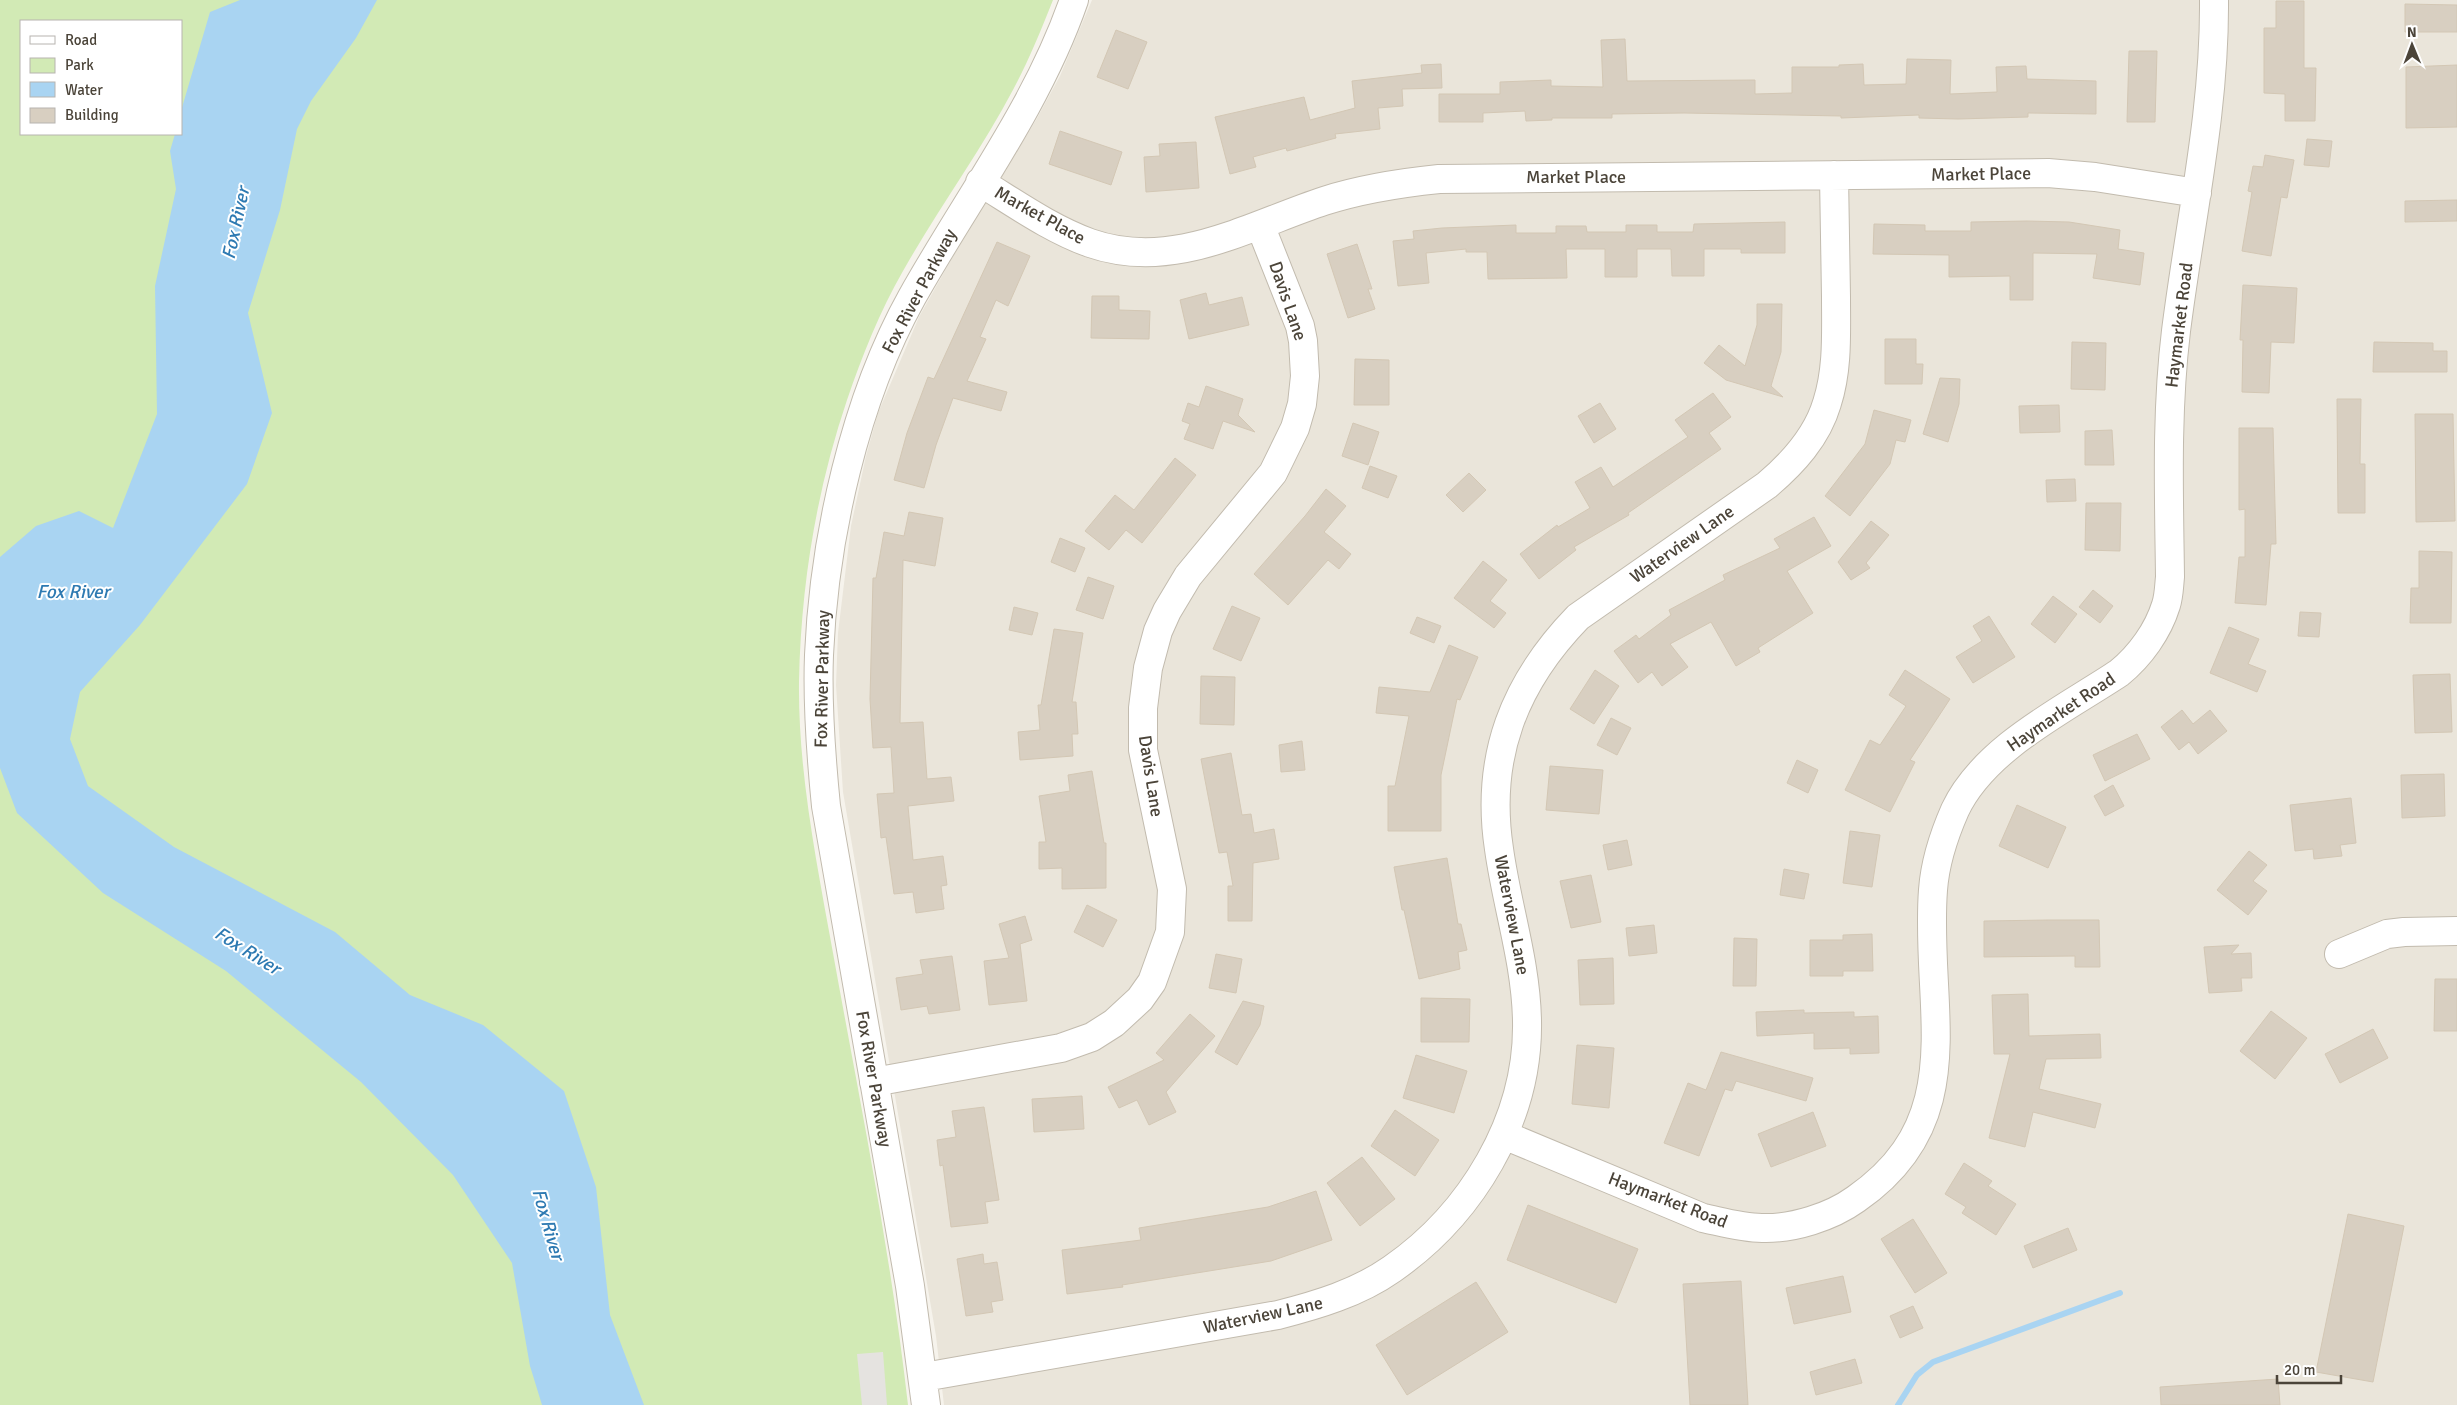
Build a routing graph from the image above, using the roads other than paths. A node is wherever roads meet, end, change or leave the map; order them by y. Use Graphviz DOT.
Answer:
graph roads {
  1 [pos="1074,0"];
  2 [pos="2214,0"];
  3 [pos="1834,175"];
  4 [pos="980,182"];
  5 [pos="2197,193"];
  6 [pos="1260,225"];
  7 [pos="2457,931"];
  8 [pos="2339,954"];
  9 [pos="874,1082"];
  10 [pos="1504,1135"];
  11 [pos="924,1377"];
  12 [pos="926,1405"];
  1 -- 4 [label="street, Fox River Parkway"];
  2 -- 5 [label="street, Haymarket Road"];
  3 -- 5 [label="street, Market Place"];
  3 -- 6 [label="street, Market Place"];
  3 -- 10 [label="street, Waterview Lane"];
  4 -- 6 [label="street, Market Place"];
  4 -- 9 [label="street, Fox River Parkway"];
  5 -- 10 [label="street, Haymarket Road"];
  6 -- 9 [label="street, Davis Lane"];
  7 -- 8 [label="street"];
  9 -- 11 [label="street, Fox River Parkway"];
  10 -- 11 [label="street, Waterview Lane"];
  11 -- 12 [label="street, Fox River Parkway"];
}
